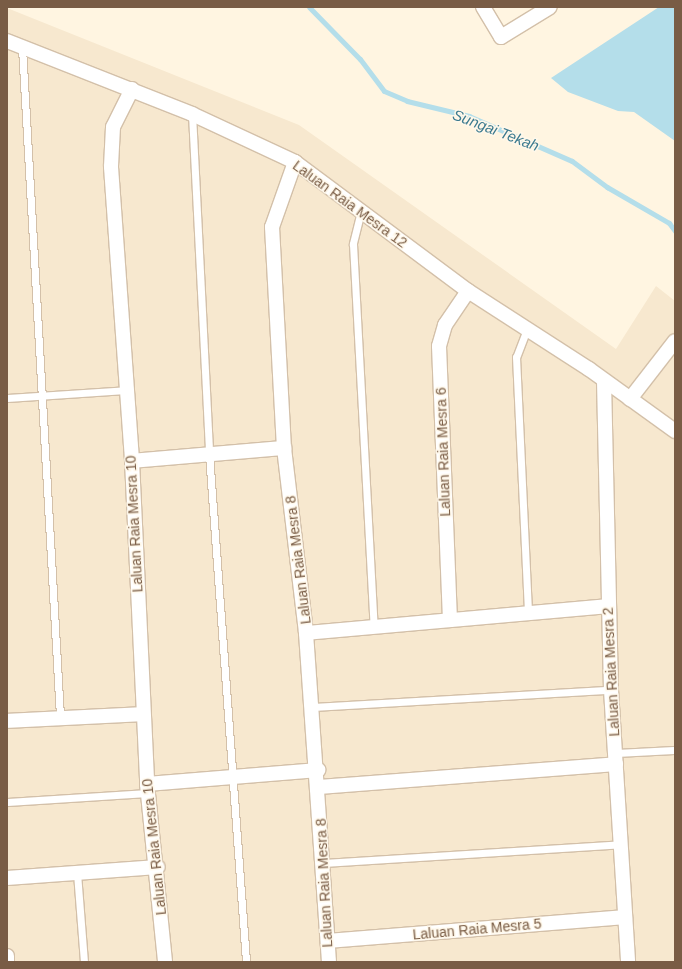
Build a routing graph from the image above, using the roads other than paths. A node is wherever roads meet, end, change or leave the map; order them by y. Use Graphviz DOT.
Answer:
graph roads {
  1 [pos="483,7"];
  2 [pos="550,7"];
  3 [pos="7,41"];
  4 [pos="22,47"];
  5 [pos="132,89"];
  6 [pos="192,114"];
  7 [pos="295,162"];
  8 [pos="360,211"];
  9 [pos="468,291"];
  10 [pos="527,329"];
  11 [pos="675,341"];
  12 [pos="604,381"];
  13 [pos="126,390"];
  14 [pos="42,397"];
  15 [pos="7,398"];
  16 [pos="630,399"];
  17 [pos="675,431"];
  18 [pos="284,448"];
  19 [pos="209,454"];
  20 [pos="132,461"];
  21 [pos="608,606"];
  22 [pos="528,613"];
  23 [pos="450,620"];
  24 [pos="374,627"];
  25 [pos="306,633"];
  26 [pos="611,690"];
  27 [pos="312,707"];
  28 [pos="143,714"];
  29 [pos="60,717"];
  30 [pos="7,721"];
  31 [pos="675,750"];
  32 [pos="615,759"];
  33 [pos="318,770"];
  34 [pos="232,776"];
  35 [pos="319,787"];
  36 [pos="148,788"];
  37 [pos="7,802"];
  38 [pos="621,844"];
  39 [pos="323,863"];
  40 [pos="158,867"];
  41 [pos="78,873"];
  42 [pos="7,878"];
  43 [pos="626,917"];
  44 [pos="328,941"];
  45 [pos="7,956"];
  46 [pos="7,962"];
  47 [pos="84,962"];
  48 [pos="165,962"];
  49 [pos="246,962"];
  50 [pos="329,962"];
  51 [pos="628,962"];
  1 -- 2 [label="street"];
  3 -- 4 [label="street, Laluan Raia Mesra 12"];
  4 -- 5 [label="street, Laluan Raia Mesra 12"];
  4 -- 14 [label="lane"];
  5 -- 6 [label="street, Laluan Raia Mesra 12"];
  5 -- 13 [label="street, Laluan Raia Mesra 10"];
  6 -- 7 [label="street, Laluan Raia Mesra 12"];
  6 -- 19 [label="lane"];
  7 -- 8 [label="street, Laluan Raia Mesra 12"];
  7 -- 18 [label="street, Laluan Raia Mesra 8"];
  8 -- 9 [label="street, Laluan Raia Mesra 12"];
  8 -- 24 [label="lane"];
  9 -- 10 [label="street, Laluan Raia Mesra 12"];
  9 -- 23 [label="street, Laluan Raia Mesra 6"];
  10 -- 12 [label="street, Laluan Raia Mesra 12"];
  10 -- 22 [label="lane"];
  11 -- 16 [label="street"];
  12 -- 16 [label="street, Laluan Raia Mesra 12"];
  12 -- 21 [label="street, Laluan Raia Mesra 2"];
  13 -- 14 [label="lane"];
  13 -- 20 [label="street, Laluan Raia Mesra 10"];
  14 -- 15 [label="lane"];
  14 -- 29 [label="lane"];
  16 -- 17 [label="street, Laluan Raia Mesra 12"];
  18 -- 19 [label="street"];
  18 -- 25 [label="street, Laluan Raia Mesra 8"];
  19 -- 20 [label="street"];
  19 -- 34 [label="lane"];
  20 -- 28 [label="street, Laluan Raia Mesra 10"];
  21 -- 22 [label="street"];
  21 -- 26 [label="street, Laluan Raia Mesra 2"];
  22 -- 23 [label="street"];
  23 -- 24 [label="street"];
  24 -- 25 [label="street"];
  25 -- 27 [label="street, Laluan Raia Mesra 8"];
  26 -- 27 [label="lane"];
  26 -- 32 [label="street, Laluan Raia Mesra 2"];
  27 -- 33 [label="street, Laluan Raia Mesra 8"];
  28 -- 29 [label="street"];
  28 -- 36 [label="street, Laluan Raia Mesra 10"];
  29 -- 30 [label="street"];
  31 -- 32 [label="lane"];
  32 -- 35 [label="street"];
  32 -- 38 [label="street, Laluan Raia Mesra 2"];
  33 -- 34 [label="street"];
  33 -- 35 [label="street, Laluan Raia Mesra 8"];
  34 -- 36 [label="street"];
  34 -- 49 [label="lane"];
  35 -- 39 [label="street, Laluan Raia Mesra 8"];
  36 -- 37 [label="lane"];
  36 -- 40 [label="street, Laluan Raia Mesra 10"];
  38 -- 39 [label="lane"];
  38 -- 43 [label="street, Laluan Raia Mesra 2"];
  39 -- 44 [label="street, Laluan Raia Mesra 8"];
  40 -- 41 [label="street"];
  40 -- 48 [label="street, Laluan Raia Mesra 10"];
  41 -- 42 [label="street"];
  41 -- 47 [label="lane"];
  43 -- 44 [label="street, Laluan Raia Mesra 5"];
  43 -- 51 [label="street, Laluan Raia Mesra 2"];
  44 -- 50 [label="street, Laluan Raia Mesra 8"];
  45 -- 46 [label="street"];
}
